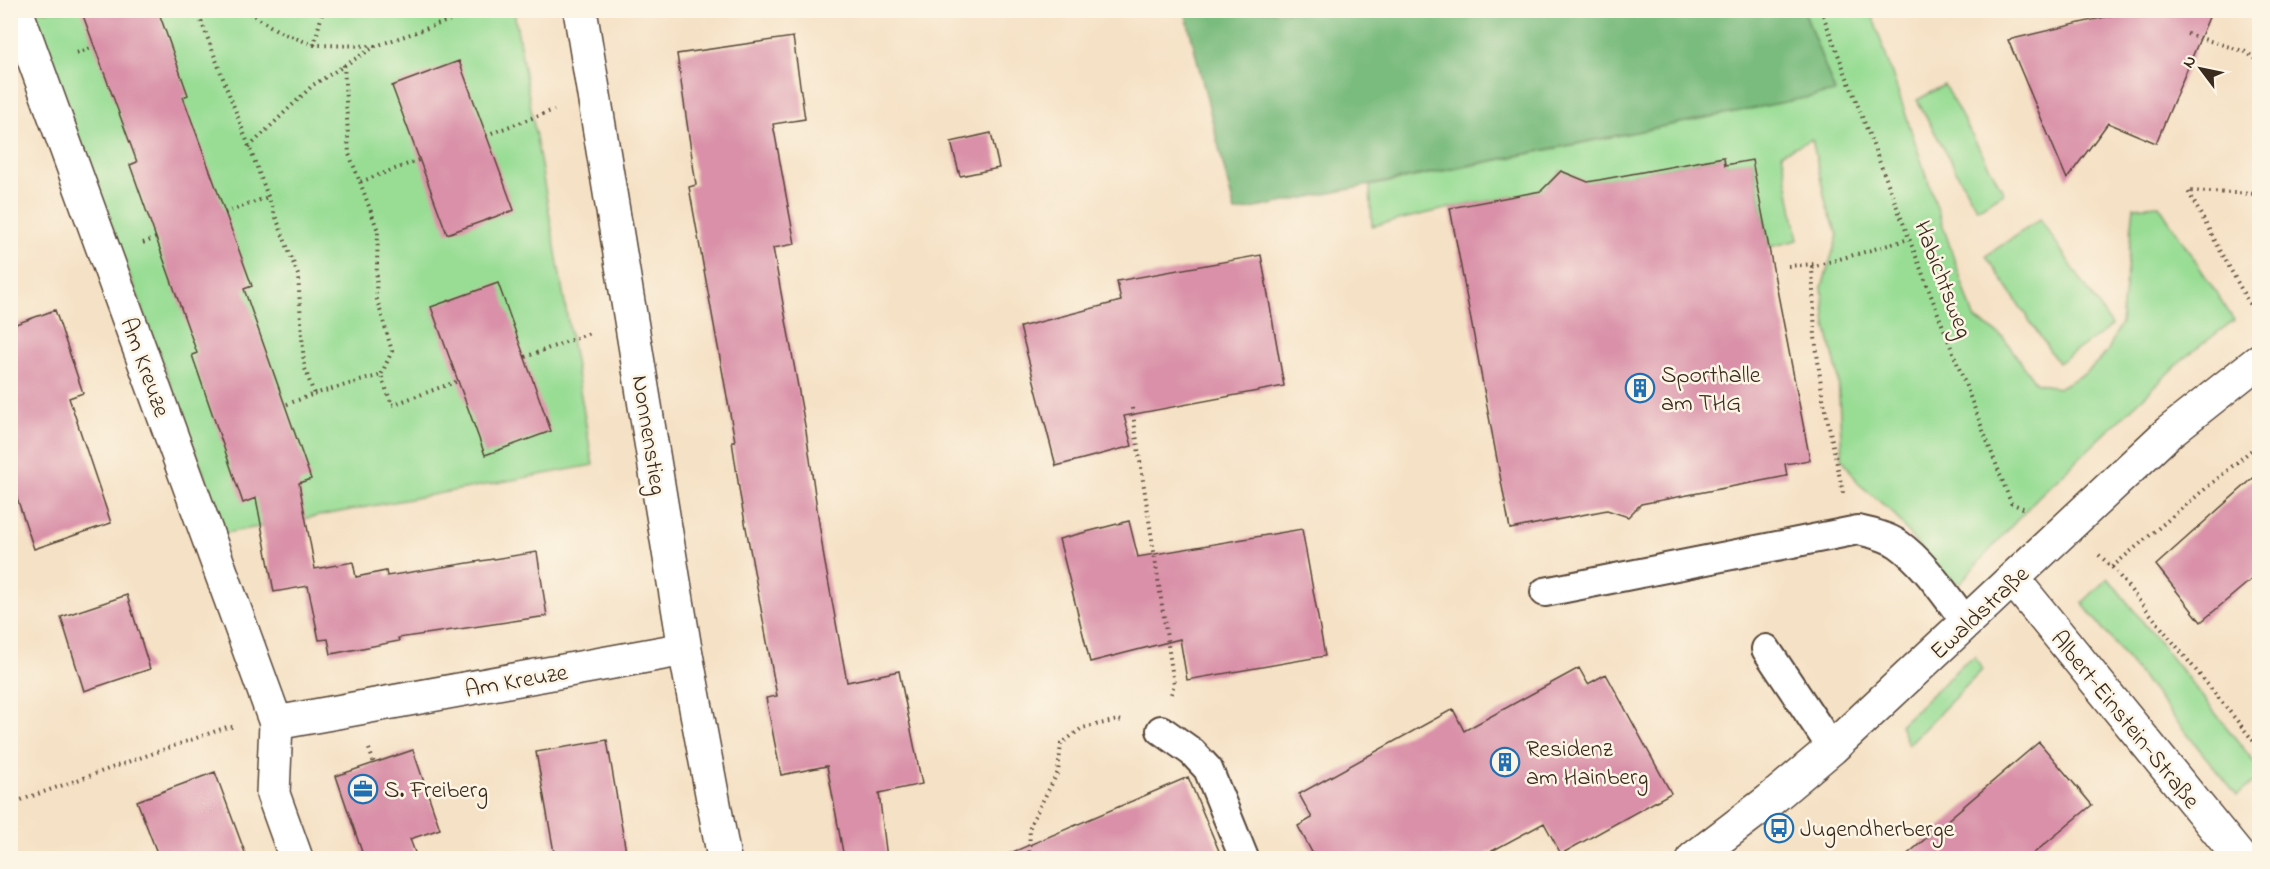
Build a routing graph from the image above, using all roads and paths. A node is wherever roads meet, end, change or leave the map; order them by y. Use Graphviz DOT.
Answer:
graph roads {
  1 [pos="16,10"];
  2 [pos="197,10"];
  3 [pos="244,10"];
  4 [pos="323,10"];
  5 [pos="479,10"];
  6 [pos="580,10"];
  7 [pos="1821,10"];
  8 [pos="2187,34"];
  9 [pos="314,45"];
  10 [pos="376,46"];
  11 [pos="2259,62"];
  12 [pos="344,65"];
  13 [pos="594,96"];
  14 [pos="486,135"];
  15 [pos="249,147"];
  16 [pos="419,160"];
  17 [pos="360,182"];
  18 [pos="2259,194"];
  19 [pos="268,197"];
  20 [pos="225,213"];
  21 [pos="1909,239"];
  22 [pos="1820,263"];
  23 [pos="1788,266"];
  24 [pos="630,318"];
  25 [pos="2259,324"];
  26 [pos="525,357"];
  27 [pos="2259,360"];
  28 [pos="381,375"];
  29 [pos="458,381"];
  30 [pos="314,394"];
  31 [pos="285,405"];
  32 [pos="1132,408"];
  33 [pos="2259,443"];
  34 [pos="2067,527"];
  35 [pos="1858,530"];
  36 [pos="2112,567"];
  37 [pos="2013,579"];
  38 [pos="1545,592"];
  39 [pos="1967,623"];
  40 [pos="685,649"];
  41 [pos="1766,649"];
  42 [pos="276,723"];
  43 [pos="1161,730"];
  44 [pos="1832,748"];
  45 [pos="2259,749"];
  46 [pos="10,804"];
  47 [pos="296,858"];
  48 [pos="724,858"];
  49 [pos="1029,858"];
  50 [pos="1244,858"];
  51 [pos="1694,858"];
  52 [pos="2240,858"];
  1 -- 42 [label="street, Am Kreuze"];
  2 -- 15 [label="path"];
  3 -- 9 [label="path"];
  4 -- 9 [label="path"];
  5 -- 10 [label="path"];
  6 -- 13 [label="street, Nonnenstieg"];
  7 -- 21 [label="path, Habichtsweg"];
  8 -- 11 [label="path"];
  9 -- 10 [label="path"];
  10 -- 12 [label="path"];
  12 -- 15 [label="path"];
  12 -- 17 [label="path"];
  13 -- 14 [label="path"];
  13 -- 24 [label="street, Nonnenstieg"];
  15 -- 19 [label="path"];
  16 -- 17 [label="path"];
  17 -- 28 [label="path"];
  18 -- 25 [label="path"];
  19 -- 20 [label="path"];
  19 -- 30 [label="path"];
  21 -- 22 [label="path"];
  21 -- 34 [label="path, Habichtsweg"];
  22 -- 23 [label="path"];
  22 -- 35 [label="path"];
  24 -- 26 [label="path"];
  24 -- 40 [label="street, Nonnenstieg"];
  27 -- 34 [label="street, Ewaldstraße"];
  28 -- 29 [label="path"];
  28 -- 30 [label="path"];
  30 -- 31 [label="path"];
  32 -- 43 [label="path"];
  33 -- 36 [label="path"];
  34 -- 36 [label="path, Habichtsweg"];
  34 -- 37 [label="street, Ewaldstraße"];
  35 -- 38 [label="lane"];
  35 -- 39 [label="lane"];
  36 -- 45 [label="path, Habichtsweg"];
  37 -- 39 [label="street, Ewaldstraße"];
  37 -- 52 [label="street, Albert-Einstein-Straße"];
  39 -- 44 [label="street, Ewaldstraße"];
  40 -- 42 [label="street, Am Kreuze"];
  40 -- 48 [label="street, Nonnenstieg"];
  41 -- 44 [label="lane"];
  42 -- 46 [label="path"];
  42 -- 47 [label="street, Am Kreuze"];
  43 -- 49 [label="path"];
  43 -- 50 [label="lane"];
  44 -- 51 [label="street, Ewaldstraße"];
}
